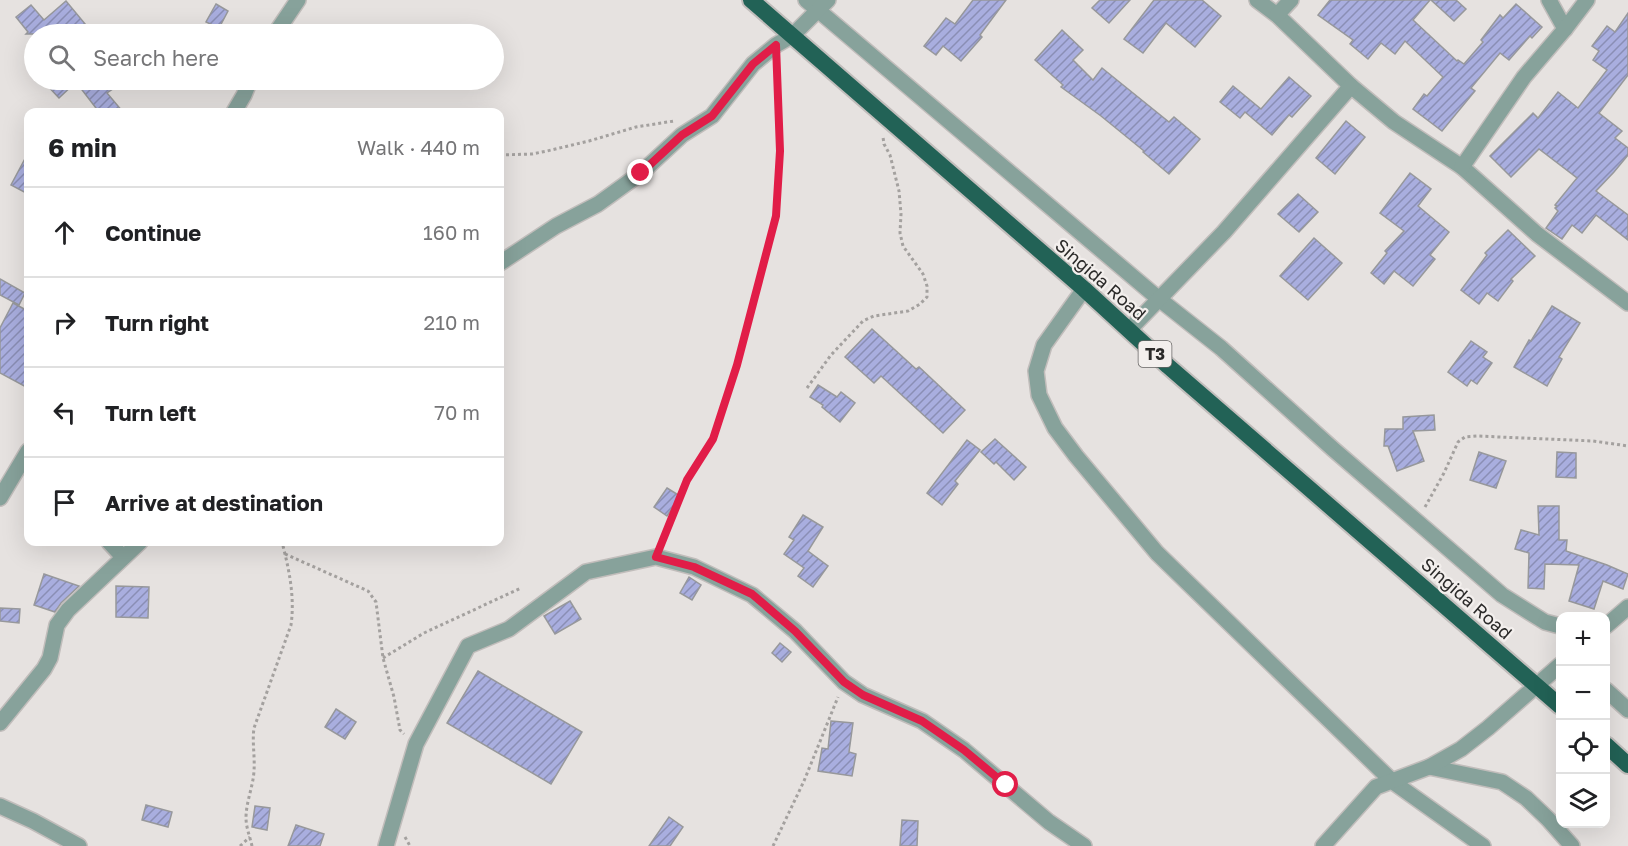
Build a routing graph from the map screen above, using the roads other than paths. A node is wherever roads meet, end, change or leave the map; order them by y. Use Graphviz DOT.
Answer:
graph roads {
  1 [pos="298,0"];
  2 [pos="751,0"];
  3 [pos="1257,0"];
  4 [pos="1291,0"];
  5 [pos="1549,0"];
  6 [pos="1587,0"];
  7 [pos="817,3"];
  8 [pos="1277,15"];
  9 [pos="282,24"];
  10 [pos="1565,29"];
  11 [pos="793,35"];
  12 [pos="1351,86"];
  13 [pos="246,90"];
  14 [pos="236,108"];
  15 [pos="1462,167"];
  16 [pos="504,260"];
  17 [pos="1084,289"];
  18 [pos="1159,299"];
  19 [pos="1628,302"];
  20 [pos="1129,330"];
  21 [pos="24,458"];
  22 [pos="0,498"];
  23 [pos="113,546"];
  24 [pos="135,546"];
  25 [pos="123,557"];
  26 [pos="1628,607"];
  27 [pos="1610,622"];
  28 [pos="1556,625"];
  29 [pos="1559,666"];
  30 [pos="1536,685"];
  31 [pos="1610,694"];
  32 [pos="1556,702"];
  33 [pos="1628,710"];
  34 [pos="0,723"];
  35 [pos="1610,749"];
  36 [pos="1628,765"];
  37 [pos="1429,766"];
  38 [pos="1393,782"];
  39 [pos="0,806"];
  40 [pos="79,846"];
  41 [pos="386,846"];
  42 [pos="1084,846"];
  43 [pos="1323,846"];
  44 [pos="1483,846"];
  45 [pos="1572,846"];
  1 -- 9 [label="street"];
  2 -- 11 [label="highway, Singida Road / T3"];
  3 -- 8 [label="street"];
  4 -- 8 [label="street"];
  5 -- 10 [label="street"];
  6 -- 10 [label="street"];
  7 -- 11 [label="street"];
  7 -- 18 [label="street"];
  8 -- 12 [label="street"];
  10 -- 15 [label="street"];
  11 -- 16 [label="street"];
  11 -- 17 [label="highway, Singida Road / T3"];
  12 -- 15 [label="street"];
  12 -- 18 [label="street"];
  13 -- 14 [label="street"];
  15 -- 19 [label="street"];
  17 -- 20 [label="highway, Singida Road / T3"];
  17 -- 38 [label="street"];
  18 -- 20 [label="street"];
  18 -- 28 [label="street"];
  20 -- 30 [label="highway, Singida Road / T3"];
  21 -- 22 [label="street"];
  23 -- 25 [label="street"];
  24 -- 25 [label="street"];
  25 -- 34 [label="street"];
  26 -- 27 [label="street"];
  29 -- 30 [label="street"];
  30 -- 32 [label="highway, Singida Road / T3"];
  30 -- 37 [label="street"];
  31 -- 33 [label="street"];
  35 -- 36 [label="highway"];
  37 -- 38 [label="street"];
  37 -- 45 [label="street"];
  38 -- 43 [label="street"];
  38 -- 44 [label="street"];
  39 -- 40 [label="street"];
  41 -- 42 [label="street"];
}
